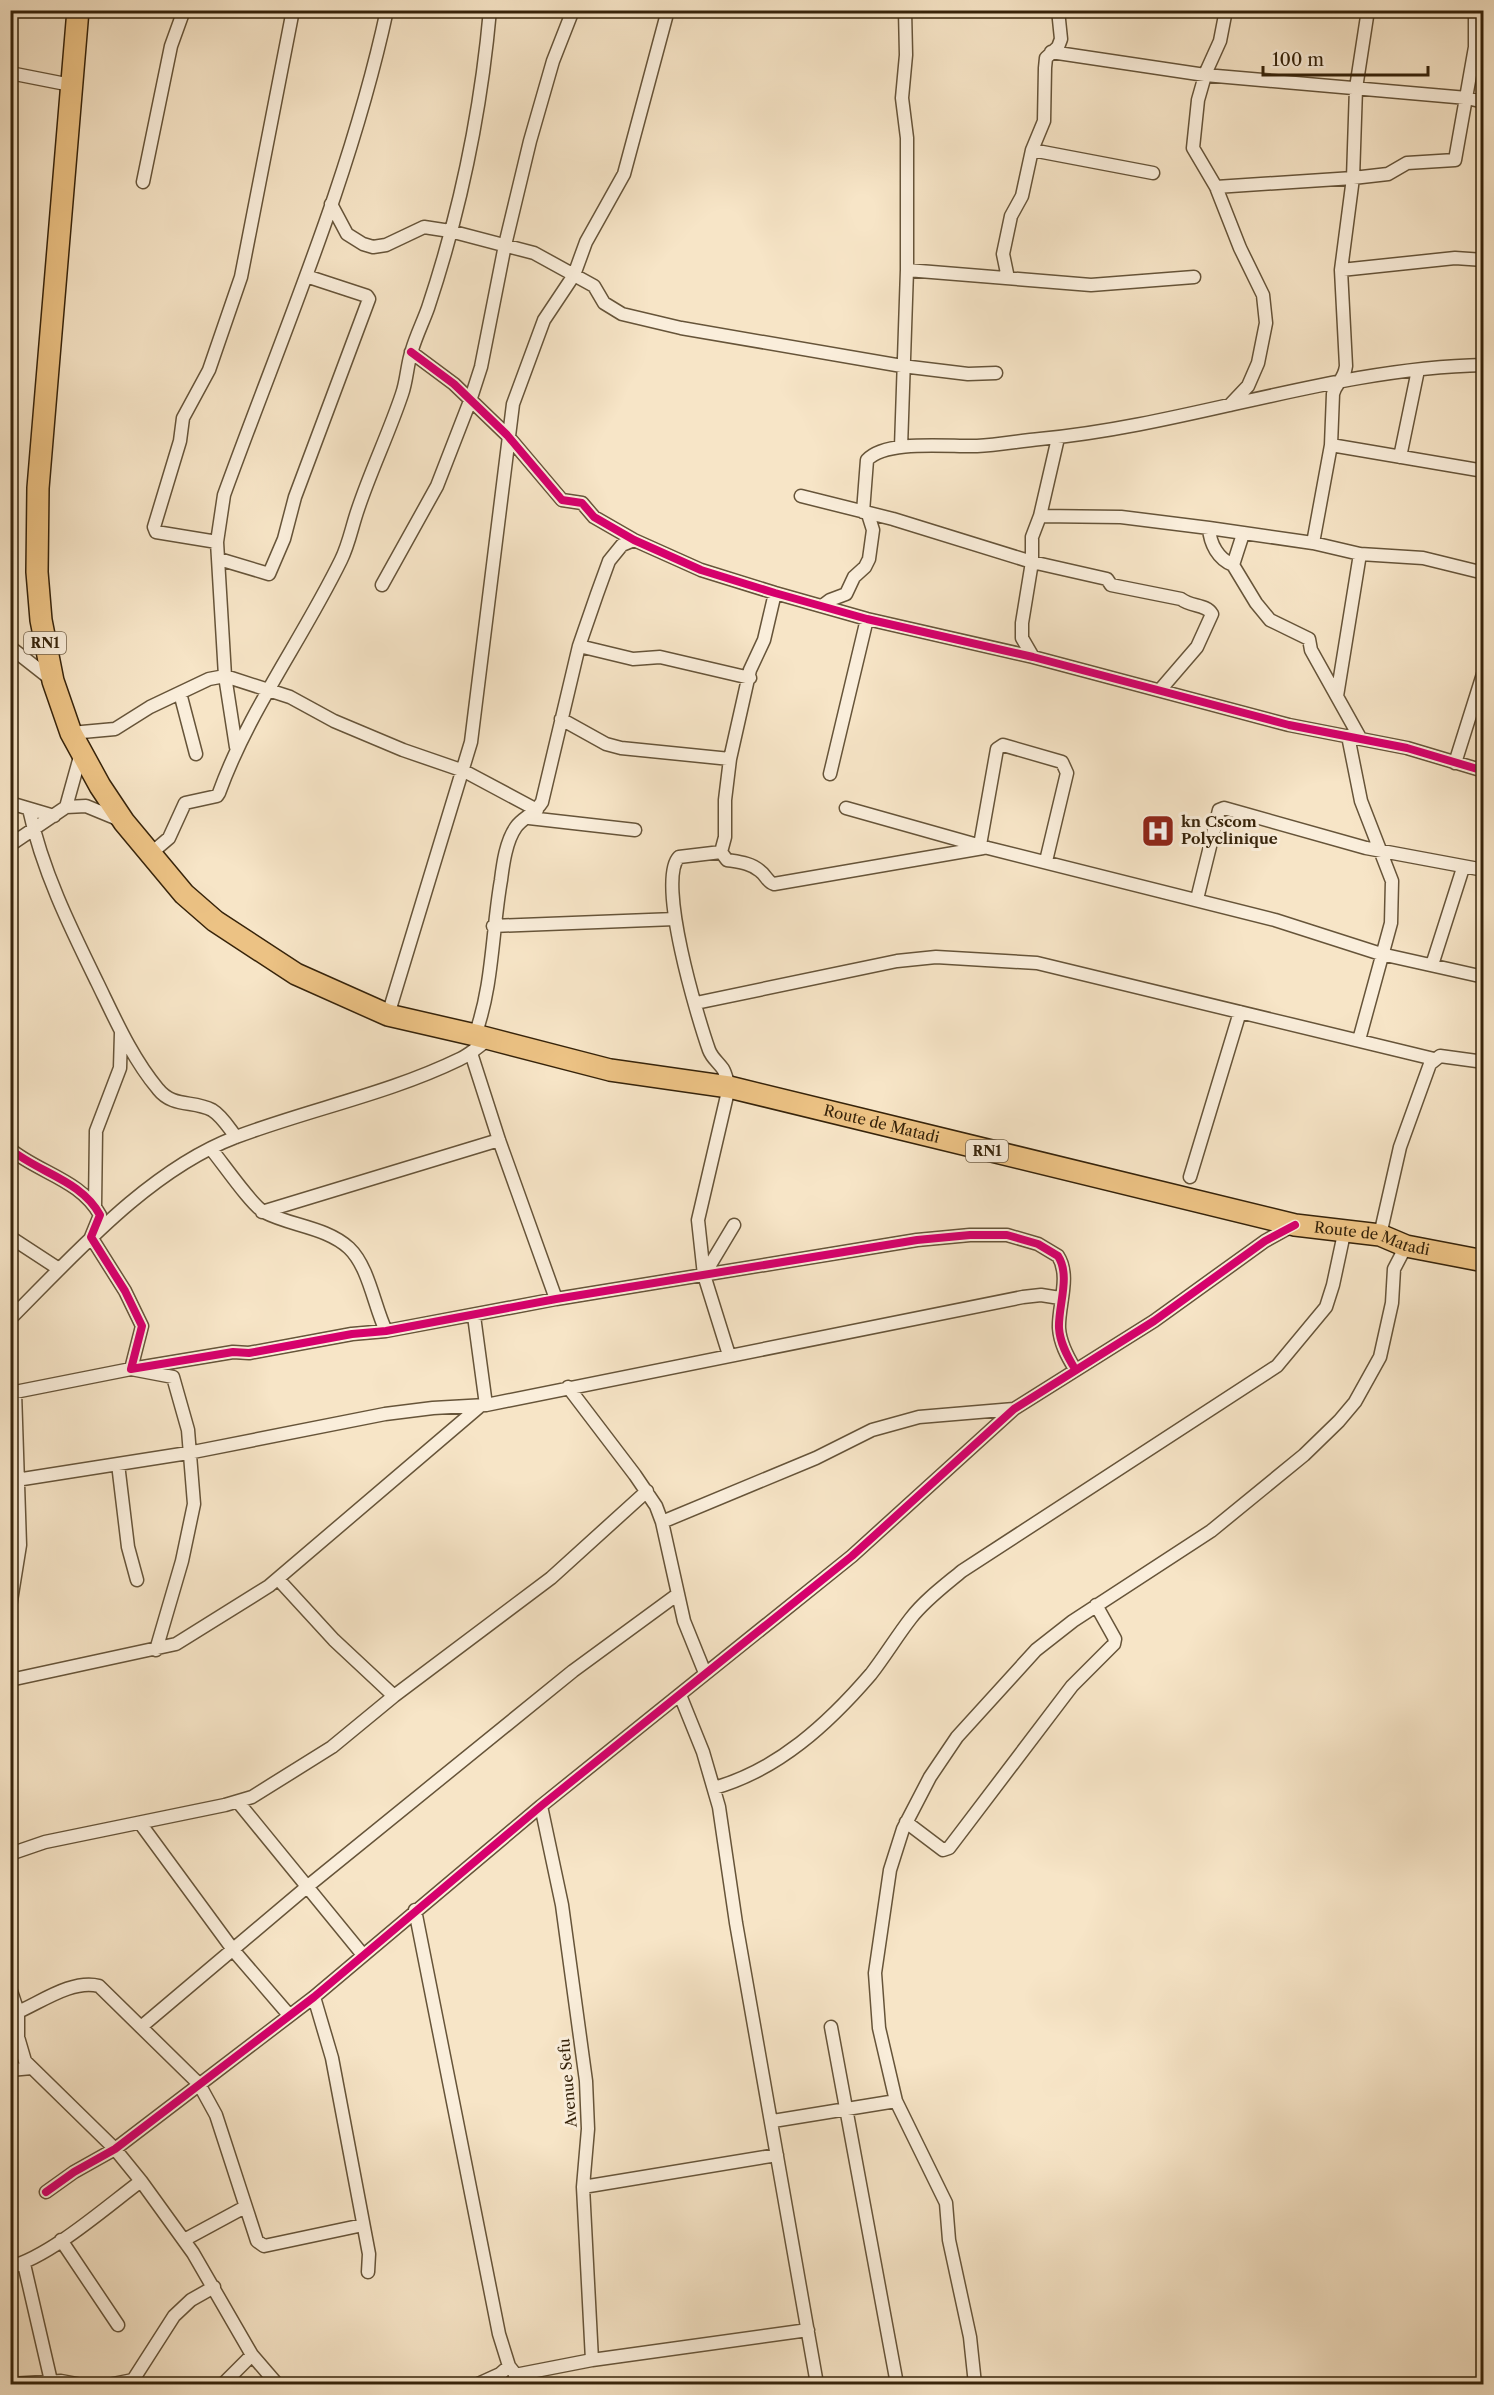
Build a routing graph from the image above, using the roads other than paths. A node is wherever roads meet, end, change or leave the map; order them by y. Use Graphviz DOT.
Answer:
graph roads {
  1 [pos="78,10"];
  2 [pos="184,10"];
  3 [pos="293,10"];
  4 [pos="387,10"];
  5 [pos="490,10"];
  6 [pos="573,10"];
  7 [pos="668,10"];
  8 [pos="905,10"];
  9 [pos="1058,10"];
  10 [pos="1226,10"];
  11 [pos="1368,10"];
  12 [pos="1475,10"];
  13 [pos="1052,52"];
  14 [pos="10,73"];
  15 [pos="1205,75"];
  16 [pos="71,85"];
  17 [pos="1356,88"];
  18 [pos="1467,98"];
  19 [pos="1484,102"];
  20 [pos="1032,150"];
  21 [pos="1153,173"];
  22 [pos="1353,178"];
  23 [pos="143,182"];
  24 [pos="1216,187"];
  25 [pos="331,204"];
  26 [pos="450,231"];
  27 [pos="505,245"];
  28 [pos="1484,260"];
  29 [pos="906,270"];
  30 [pos="1341,270"];
  31 [pos="574,275"];
  32 [pos="306,276"];
  33 [pos="1194,277"];
  34 [pos="1008,278"];
  35 [pos="411,352"];
  36 [pos="1484,365"];
  37 [pos="902,366"];
  38 [pos="1418,370"];
  39 [pos="996,373"];
  40 [pos="1344,378"];
  41 [pos="470,401"];
  42 [pos="1229,406"];
  43 [pos="507,435"];
  44 [pos="1058,438"];
  45 [pos="1331,445"];
  46 [pos="901,447"];
  47 [pos="1400,457"];
  48 [pos="1484,471"];
  49 [pos="801,496"];
  50 [pos="866,513"];
  51 [pos="1041,516"];
  52 [pos="1209,528"];
  53 [pos="1243,534"];
  54 [pos="634,540"];
  55 [pos="217,542"];
  56 [pos="1313,543"];
  57 [pos="1360,554"];
  58 [pos="219,559"];
  59 [pos="1032,562"];
  60 [pos="1233,566"];
  61 [pos="1484,573"];
  62 [pos="382,585"];
  63 [pos="775,593"];
  64 [pos="822,606"];
  65 [pos="867,619"];
  66 [pos="579,646"];
  67 [pos="10,647"];
  68 [pos="1033,657"];
  69 [pos="1484,671"];
  70 [pos="225,676"];
  71 [pos="750,678"];
  72 [pos="53,681"];
  73 [pos="269,690"];
  74 [pos="1160,690"];
  75 [pos="180,693"];
  76 [pos="1337,696"];
  77 [pos="561,719"];
  78 [pos="71,733"];
  79 [pos="1354,736"];
  80 [pos="236,747"];
  81 [pos="81,752"];
  82 [pos="196,754"];
  83 [pos="730,759"];
  84 [pos="1455,763"];
  85 [pos="464,771"];
  86 [pos="1484,771"];
  87 [pos="830,774"];
  88 [pos="10,803"];
  89 [pos="66,807"];
  90 [pos="846,808"];
  91 [pos="29,809"];
  92 [pos="533,814"];
  93 [pos="54,816"];
  94 [pos="124,822"];
  95 [pos="34,830"];
  96 [pos="634,830"];
  97 [pos="10,845"];
  98 [pos="984,846"];
  99 [pos="721,852"];
  100 [pos="1383,852"];
  101 [pos="149,855"];
  102 [pos="1046,861"];
  103 [pos="1463,868"];
  104 [pos="1484,870"];
  105 [pos="1197,899"];
  106 [pos="675,919"];
  107 [pos="493,926"];
  108 [pos="1381,954"];
  109 [pos="1432,965"];
  110 [pos="1484,977"];
  111 [pos="696,1003"];
  112 [pos="1240,1012"];
  113 [pos="388,1015"];
  114 [pos="121,1032"];
  115 [pos="1359,1040"];
  116 [pos="478,1042"];
  117 [pos="1434,1059"];
  118 [pos="1484,1062"];
  119 [pos="729,1087"];
  120 [pos="236,1137"];
  121 [pos="499,1140"];
  122 [pos="10,1149"];
  123 [pos="211,1149"];
  124 [pos="1190,1177"];
  125 [pos="95,1206"];
  126 [pos="262,1212"];
  127 [pos="734,1225"];
  128 [pos="1295,1225"];
  129 [pos="1345,1229"];
  130 [pos="1380,1235"];
  131 [pos="91,1236"];
  132 [pos="10,1238"];
  133 [pos="1406,1246"];
  134 [pos="1484,1261"];
  135 [pos="59,1269"];
  136 [pos="704,1275"];
  137 [pos="1060,1298"];
  138 [pos="556,1299"];
  139 [pos="474,1316"];
  140 [pos="10,1319"];
  141 [pos="386,1331"];
  142 [pos="729,1355"];
  143 [pos="131,1369"];
  144 [pos="1074,1369"];
  145 [pos="568,1387"];
  146 [pos="15,1404"];
  147 [pos="482,1406"];
  148 [pos="1014,1409"];
  149 [pos="10,1417"];
  150 [pos="188,1453"];
  151 [pos="118,1464"];
  152 [pos="14,1481"];
  153 [pos="647,1491"];
  154 [pos="662,1522"];
  155 [pos="278,1579"];
  156 [pos="137,1580"];
  157 [pos="678,1594"];
  158 [pos="1096,1605"];
  159 [pos="10,1606"];
  160 [pos="162,1626"];
  161 [pos="177,1644"];
  162 [pos="156,1650"];
  163 [pos="705,1672"];
  164 [pos="10,1680"];
  165 [pos="680,1695"];
  166 [pos="394,1696"];
  167 [pos="714,1788"];
  168 [pos="238,1802"];
  169 [pos="541,1806"];
  170 [pos="906,1822"];
  171 [pos="140,1823"];
  172 [pos="10,1854"];
  173 [pos="308,1886"];
  174 [pos="415,1910"];
  175 [pos="234,1951"];
  176 [pos="363,1955"];
  177 [pos="10,1988"];
  178 [pos="314,1997"];
  179 [pos="18,2012"];
  180 [pos="289,2015"];
  181 [pos="141,2027"];
  182 [pos="831,2027"];
  183 [pos="32,2068"];
  184 [pos="10,2070"];
  185 [pos="199,2084"];
  186 [pos="896,2101"];
  187 [pos="845,2110"];
  188 [pos="772,2121"];
  189 [pos="115,2149"];
  190 [pos="777,2155"];
  191 [pos="141,2181"];
  192 [pos="583,2187"];
  193 [pos="46,2192"];
  194 [pos="244,2207"];
  195 [pos="363,2225"];
  196 [pos="61,2240"];
  197 [pos="184,2240"];
  198 [pos="24,2264"];
  199 [pos="10,2268"];
  200 [pos="368,2272"];
  201 [pos="214,2287"];
  202 [pos="118,2325"];
  203 [pos="808,2330"];
  204 [pos="252,2355"];
  205 [pos="592,2360"];
  206 [pos="516,2375"];
  207 [pos="51,2381"];
  208 [pos="10,2384"];
  209 [pos="119,2384"];
  210 [pos="77,2385"];
  211 [pos="113,2385"];
  212 [pos="223,2385"];
  213 [pos="277,2385"];
  214 [pos="478,2385"];
  215 [pos="817,2385"];
  216 [pos="897,2385"];
  217 [pos="975,2385"];
  1 -- 16 [label="highway, RN1"];
  2 -- 23 [label="street"];
  3 -- 55 [label="street"];
  4 -- 25 [label="street"];
  5 -- 26 [label="street"];
  6 -- 27 [label="street"];
  7 -- 31 [label="street"];
  8 -- 29 [label="street"];
  9 -- 13 [label="street"];
  10 -- 15 [label="street"];
  11 -- 17 [label="street"];
  12 -- 18 [label="street"];
  13 -- 15 [label="street"];
  13 -- 20 [label="street"];
  14 -- 16 [label="street"];
  15 -- 17 [label="street"];
  15 -- 24 [label="street"];
  16 -- 72 [label="highway, RN1"];
  17 -- 18 [label="street"];
  17 -- 22 [label="street"];
  18 -- 19 [label="street"];
  18 -- 22 [label="street"];
  20 -- 21 [label="street"];
  20 -- 34 [label="street"];
  22 -- 24 [label="street"];
  22 -- 30 [label="street"];
  24 -- 42 [label="street"];
  25 -- 26 [label="street"];
  25 -- 32 [label="street"];
  26 -- 27 [label="street"];
  26 -- 35 [label="street"];
  27 -- 31 [label="street"];
  27 -- 41 [label="street"];
  28 -- 30 [label="street"];
  29 -- 34 [label="street"];
  29 -- 37 [label="street"];
  30 -- 40 [label="street"];
  31 -- 37 [label="street"];
  31 -- 43 [label="street"];
  32 -- 55 [label="street"];
  32 -- 58 [label="street"];
  33 -- 34 [label="street"];
  35 -- 41 [label="street"];
  35 -- 73 [label="street"];
  36 -- 38 [label="street"];
  37 -- 39 [label="street"];
  37 -- 46 [label="street"];
  38 -- 40 [label="street"];
  38 -- 47 [label="street"];
  40 -- 42 [label="street"];
  40 -- 45 [label="street"];
  41 -- 43 [label="street"];
  41 -- 62 [label="street"];
  42 -- 44 [label="street"];
  43 -- 54 [label="street"];
  43 -- 85 [label="street"];
  44 -- 46 [label="street"];
  44 -- 51 [label="street"];
  45 -- 47 [label="street"];
  45 -- 56 [label="street"];
  46 -- 50 [label="street"];
  47 -- 48 [label="street"];
  49 -- 50 [label="street"];
  50 -- 59 [label="street"];
  50 -- 64 [label="street"];
  51 -- 52 [label="street"];
  51 -- 59 [label="street"];
  52 -- 53 [label="street"];
  52 -- 60 [label="street"];
  53 -- 56 [label="street"];
  53 -- 60 [label="street"];
  54 -- 63 [label="street"];
  54 -- 66 [label="street"];
  55 -- 58 [label="street"];
  56 -- 57 [label="street"];
  57 -- 61 [label="street"];
  57 -- 76 [label="street"];
  58 -- 70 [label="street"];
  59 -- 68 [label="street"];
  59 -- 74 [label="street"];
  60 -- 76 [label="street"];
  63 -- 64 [label="street"];
  63 -- 71 [label="street"];
  64 -- 65 [label="street"];
  65 -- 68 [label="street"];
  65 -- 87 [label="street"];
  66 -- 71 [label="street"];
  66 -- 77 [label="street"];
  67 -- 72 [label="street"];
  68 -- 74 [label="street"];
  69 -- 84 [label="street"];
  70 -- 73 [label="street"];
  70 -- 75 [label="street"];
  70 -- 80 [label="street"];
  71 -- 83 [label="street"];
  72 -- 78 [label="highway, RN1"];
  73 -- 80 [label="street"];
  73 -- 85 [label="street"];
  74 -- 79 [label="street"];
  75 -- 78 [label="street"];
  75 -- 82 [label="street"];
  76 -- 79 [label="street"];
  77 -- 83 [label="street"];
  77 -- 92 [label="street"];
  78 -- 81 [label="highway, RN1"];
  79 -- 84 [label="street"];
  79 -- 100 [label="street"];
  80 -- 101 [label="street"];
  81 -- 89 [label="street"];
  81 -- 94 [label="highway, RN1"];
  83 -- 99 [label="street"];
  84 -- 86 [label="street"];
  85 -- 92 [label="street"];
  85 -- 113 [label="street"];
  88 -- 91 [label="street"];
  89 -- 93 [label="street"];
  89 -- 94 [label="street"];
  90 -- 98 [label="street"];
  91 -- 93 [label="street"];
  91 -- 95 [label="street"];
  92 -- 96 [label="street"];
  92 -- 107 [label="street"];
  93 -- 95 [label="street"];
  94 -- 101 [label="highway, RN1"];
  95 -- 97 [label="street"];
  95 -- 114 [label="street"];
  98 -- 99 [label="street"];
  98 -- 102 [label="street"];
  98 -- 102 [label="street"];
  99 -- 106 [label="street"];
  100 -- 103 [label="street"];
  100 -- 105 [label="street"];
  100 -- 108 [label="street"];
  101 -- 113 [label="highway, RN1"];
  102 -- 105 [label="street"];
  103 -- 104 [label="street"];
  103 -- 109 [label="street"];
  105 -- 108 [label="street"];
  106 -- 107 [label="street"];
  106 -- 111 [label="street"];
  107 -- 116 [label="street"];
  108 -- 109 [label="street"];
  108 -- 115 [label="street"];
  109 -- 110 [label="street"];
  111 -- 112 [label="street"];
  111 -- 119 [label="street"];
  112 -- 115 [label="street"];
  112 -- 124 [label="street"];
  113 -- 116 [label="highway, RN1"];
  114 -- 120 [label="street"];
  114 -- 125 [label="street"];
  115 -- 117 [label="street"];
  116 -- 119 [label="highway, Route de Matadi / RN1"];
  116 -- 120 [label="street"];
  116 -- 121 [label="street"];
  117 -- 118 [label="street"];
  117 -- 130 [label="street"];
  119 -- 128 [label="highway, Route de Matadi / RN1"];
  119 -- 136 [label="street"];
  120 -- 123 [label="street"];
  121 -- 126 [label="street"];
  121 -- 138 [label="street"];
  122 -- 125 [label="street"];
  123 -- 126 [label="street"];
  123 -- 131 [label="street"];
  125 -- 131 [label="street"];
  126 -- 141 [label="street"];
  127 -- 136 [label="street"];
  128 -- 129 [label="highway, Route de Matadi / RN1"];
  128 -- 144 [label="street"];
  129 -- 130 [label="highway, Route de Matadi / RN1"];
  129 -- 167 [label="street"];
  130 -- 133 [label="highway, Route de Matadi / RN1"];
  131 -- 135 [label="street"];
  131 -- 143 [label="street"];
  132 -- 135 [label="street"];
  133 -- 134 [label="highway, Route de Matadi / RN1"];
  133 -- 158 [label="street"];
  135 -- 140 [label="street"];
  136 -- 137 [label="street"];
  136 -- 138 [label="street"];
  136 -- 142 [label="street"];
  137 -- 142 [label="street"];
  137 -- 144 [label="street"];
  138 -- 139 [label="street"];
  139 -- 141 [label="street"];
  139 -- 147 [label="street"];
  141 -- 143 [label="street"];
  142 -- 145 [label="street"];
  143 -- 146 [label="street"];
  143 -- 150 [label="street"];
  144 -- 148 [label="street"];
  145 -- 147 [label="street"];
  145 -- 153 [label="street"];
  146 -- 149 [label="street"];
  146 -- 152 [label="street"];
  147 -- 150 [label="street"];
  147 -- 155 [label="street"];
  148 -- 154 [label="street"];
  148 -- 163 [label="street"];
  150 -- 151 [label="street"];
  150 -- 160 [label="street"];
  151 -- 152 [label="street"];
  151 -- 156 [label="street"];
  152 -- 159 [label="street"];
  153 -- 154 [label="street"];
  153 -- 166 [label="street"];
  154 -- 157 [label="street"];
  155 -- 161 [label="street"];
  155 -- 166 [label="street"];
  157 -- 163 [label="street"];
  157 -- 173 [label="street"];
  158 -- 170 [label="street"];
  158 -- 170 [label="street"];
  160 -- 161 [label="street"];
  160 -- 162 [label="street"];
  161 -- 162 [label="street"];
  162 -- 164 [label="street"];
  163 -- 165 [label="street"];
  165 -- 167 [label="street"];
  165 -- 169 [label="street"];
  166 -- 168 [label="street"];
  167 -- 188 [label="street"];
  168 -- 171 [label="street"];
  168 -- 173 [label="street"];
  169 -- 174 [label="street"];
  169 -- 192 [label="street, Avenue Sefu"];
  170 -- 186 [label="street"];
  171 -- 172 [label="street"];
  171 -- 175 [label="street"];
  173 -- 175 [label="street"];
  173 -- 176 [label="street"];
  174 -- 176 [label="street"];
  174 -- 206 [label="street"];
  175 -- 180 [label="street"];
  175 -- 181 [label="street"];
  176 -- 178 [label="street"];
  177 -- 179 [label="street"];
  178 -- 180 [label="street"];
  178 -- 195 [label="street"];
  179 -- 181 [label="street"];
  179 -- 183 [label="street"];
  180 -- 185 [label="street"];
  181 -- 185 [label="street"];
  182 -- 187 [label="street"];
  183 -- 184 [label="street"];
  183 -- 189 [label="street"];
  185 -- 189 [label="street"];
  185 -- 194 [label="street"];
  186 -- 187 [label="street"];
  186 -- 217 [label="street"];
  187 -- 188 [label="street"];
  187 -- 216 [label="street"];
  188 -- 190 [label="street"];
  189 -- 191 [label="street"];
  189 -- 193 [label="street"];
  190 -- 192 [label="street"];
  190 -- 203 [label="street"];
  191 -- 196 [label="street"];
  191 -- 197 [label="street"];
  192 -- 205 [label="street, Avenue Sefu"];
  194 -- 195 [label="street"];
  194 -- 197 [label="street"];
  195 -- 200 [label="street"];
  196 -- 198 [label="street"];
  196 -- 202 [label="street"];
  197 -- 201 [label="street"];
  198 -- 199 [label="street"];
  198 -- 207 [label="street"];
  201 -- 204 [label="street"];
  201 -- 209 [label="street"];
  203 -- 205 [label="street"];
  203 -- 215 [label="street"];
  204 -- 212 [label="street"];
  204 -- 213 [label="street"];
  205 -- 206 [label="street"];
  206 -- 214 [label="street"];
  207 -- 208 [label="street"];
  207 -- 210 [label="street"];
  209 -- 211 [label="street"];
}
